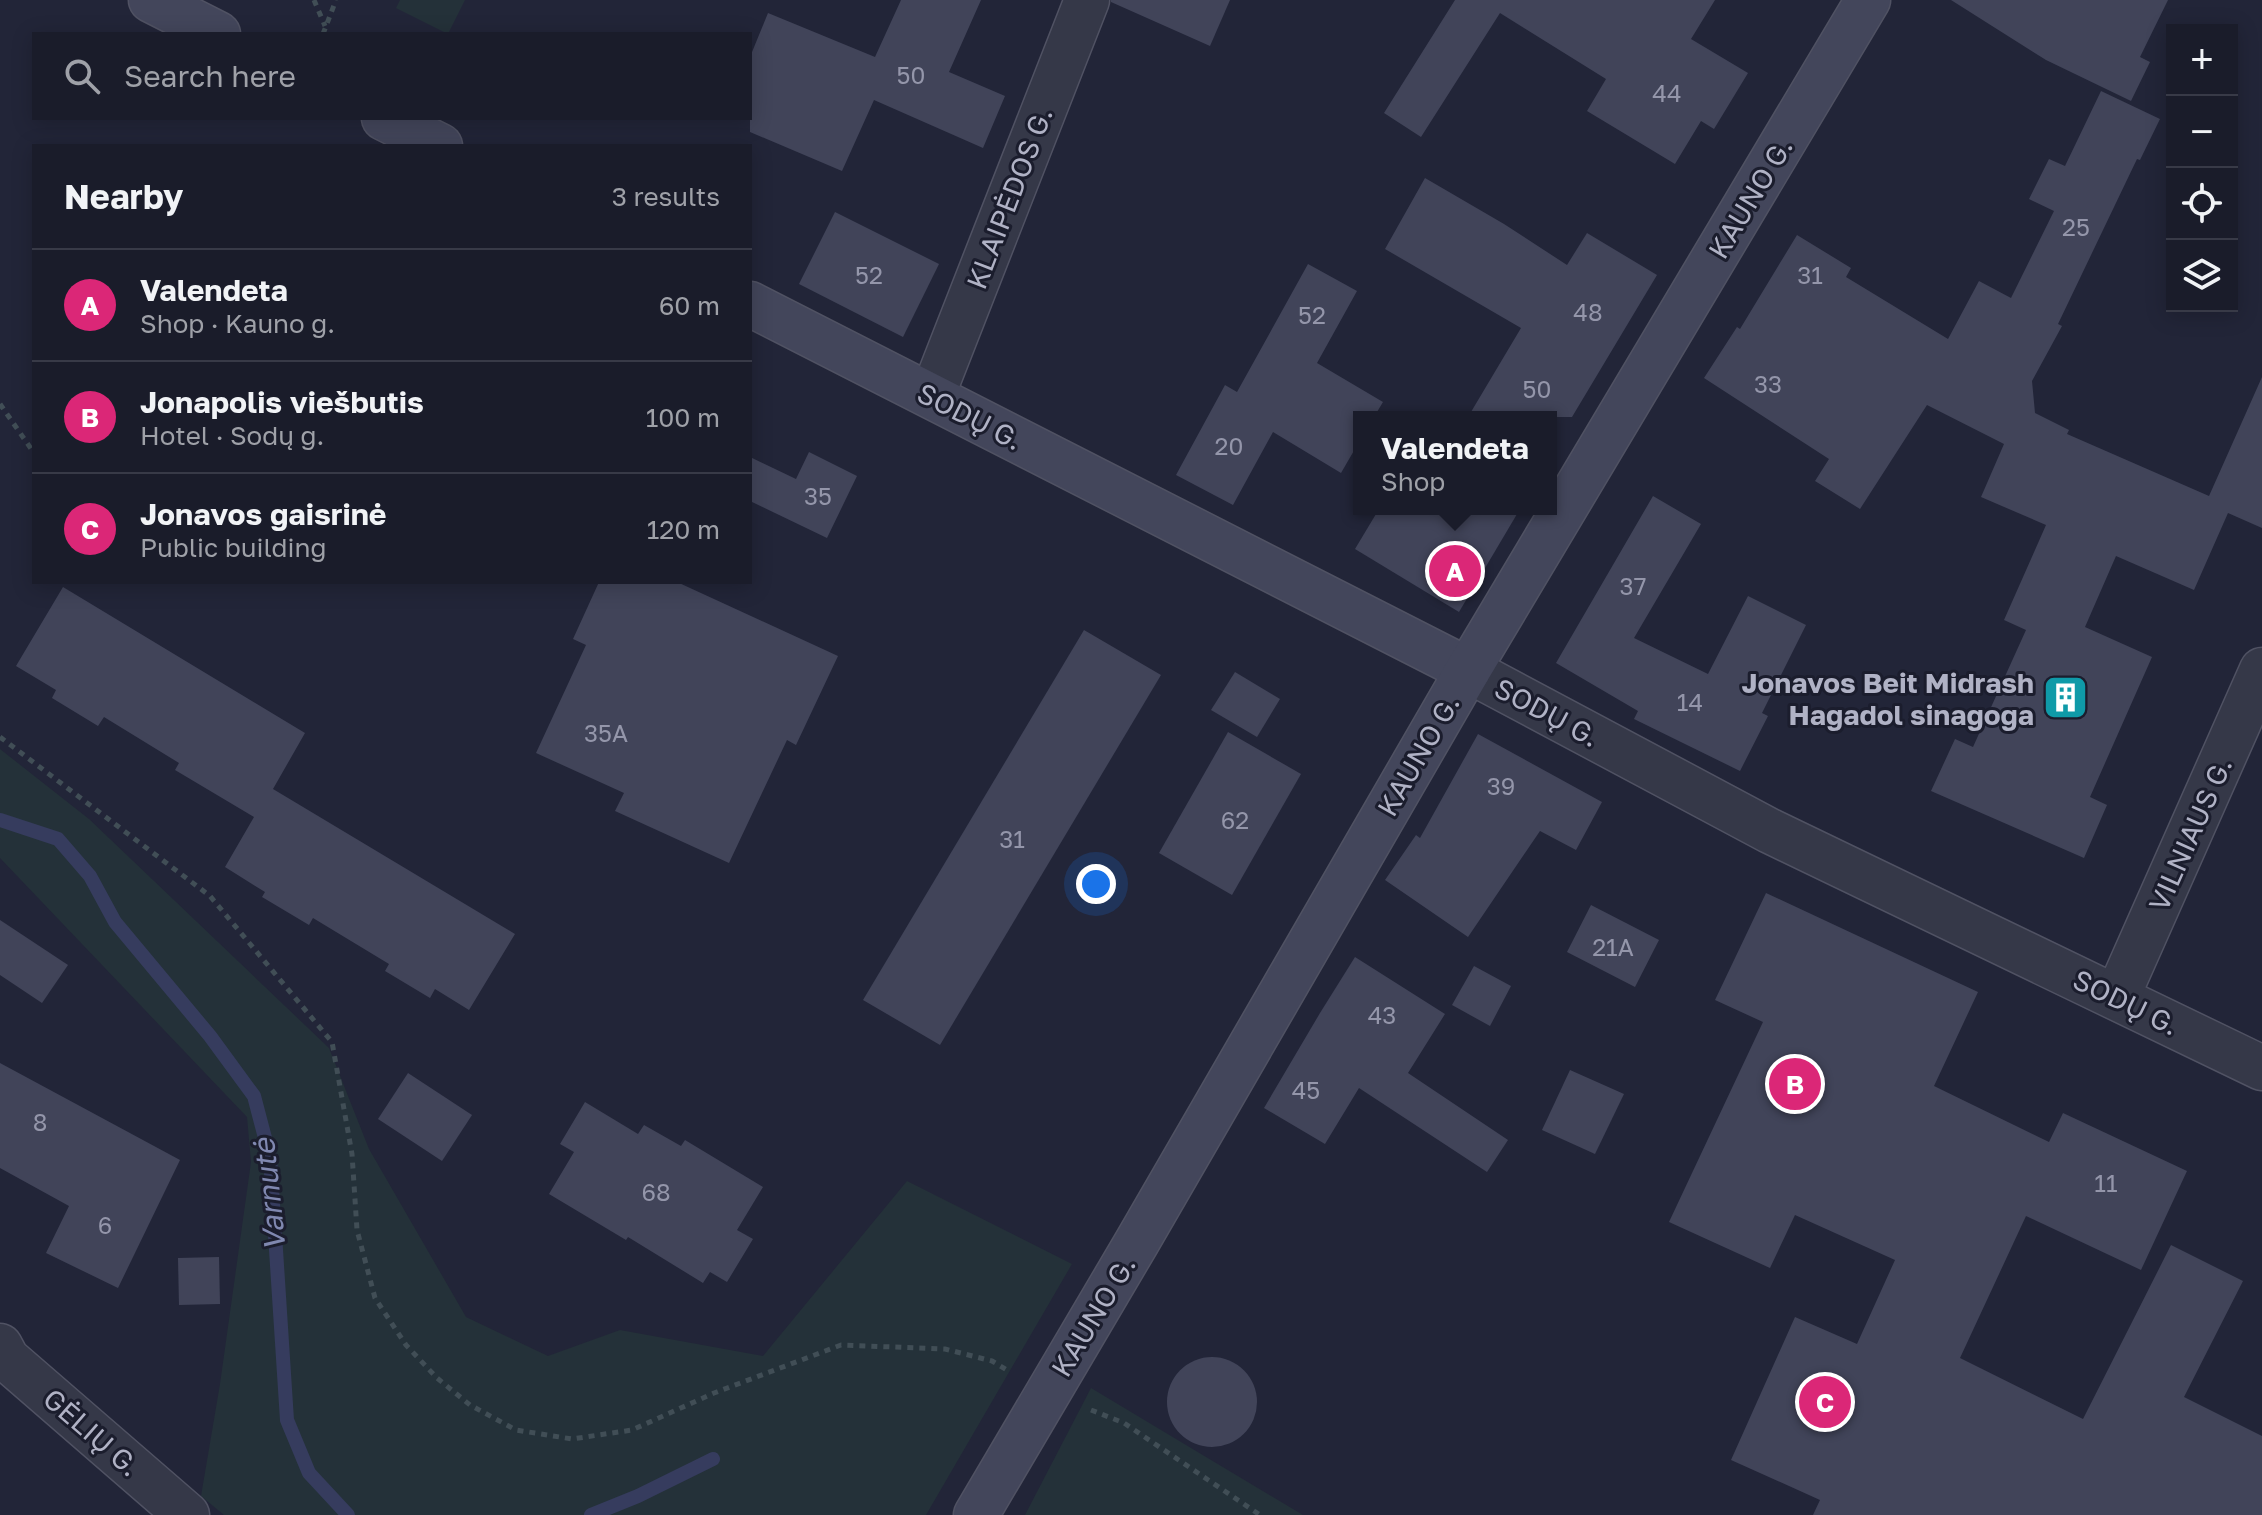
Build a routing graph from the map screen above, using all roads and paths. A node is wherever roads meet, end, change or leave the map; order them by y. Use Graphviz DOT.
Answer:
graph roads {
  1 [pos="151,0"];
  2 [pos="314,0"];
  3 [pos="336,0"];
  4 [pos="1087,0"];
  5 [pos="1868,0"];
  6 [pos="324,31"];
  7 [pos="214,32"];
  8 [pos="388,120"];
  9 [pos="436,144"];
  10 [pos="752,305"];
  11 [pos="932,396"];
  12 [pos="0,404"];
  13 [pos="32,450"];
  14 [pos="1468,670"];
  15 [pos="2262,670"];
  16 [pos="0,737"];
  17 [pos="2117,997"];
  18 [pos="2262,1068"];
  19 [pos="0,1346"];
  20 [pos="1047,1392"];
  21 [pos="187,1515"];
  22 [pos="976,1515"];
  23 [pos="1260,1515"];
  1 -- 7 [label="main road"];
  2 -- 6 [label="path"];
  3 -- 6 [label="path"];
  4 -- 11 [label="street, KLAIPĖDOS G."];
  5 -- 14 [label="main road, KAUNO G."];
  8 -- 9 [label="main road"];
  10 -- 11 [label="main road, SODŲ G."];
  11 -- 14 [label="main road, SODŲ G."];
  12 -- 13 [label="path"];
  14 -- 17 [label="street, SODŲ G."];
  14 -- 20 [label="main road, KAUNO G."];
  15 -- 17 [label="street, VILNIAUS G."];
  16 -- 20 [label="path"];
  17 -- 18 [label="street, SODŲ G."];
  19 -- 21 [label="street, GĖLIŲ G."];
  20 -- 22 [label="main road, KAUNO G."];
  20 -- 23 [label="path"];
}
